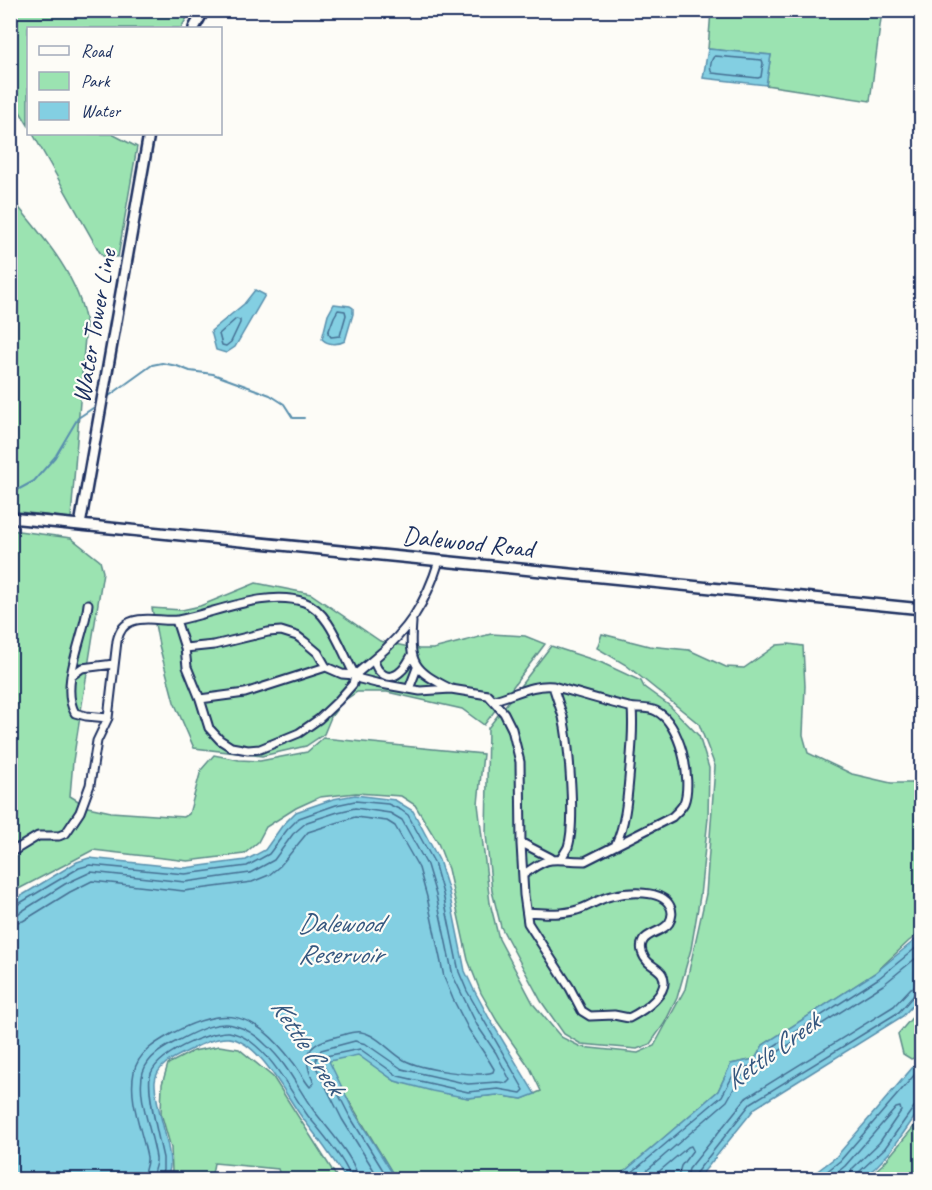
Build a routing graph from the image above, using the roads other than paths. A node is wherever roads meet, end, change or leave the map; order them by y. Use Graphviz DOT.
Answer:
graph roads {
  1 [pos="204,10"];
  2 [pos="195,27"];
  3 [pos="149,135"];
  4 [pos="10,518"];
  5 [pos="80,525"];
  6 [pos="439,561"];
  7 [pos="88,604"];
  8 [pos="921,609"];
  9 [pos="176,620"];
  10 [pos="412,621"];
  11 [pos="185,648"];
  12 [pos="412,655"];
  13 [pos="374,659"];
  14 [pos="114,664"];
  15 [pos="326,666"];
  16 [pos="417,668"];
  17 [pos="355,675"];
  18 [pos="71,676"];
  19 [pos="553,686"];
  20 [pos="409,689"];
  21 [pos="451,689"];
  22 [pos="200,699"];
  23 [pos="494,700"];
  24 [pos="632,708"];
  25 [pos="108,718"];
  26 [pos="522,843"];
  27 [pos="616,845"];
  28 [pos="10,853"];
  29 [pos="551,858"];
  30 [pos="561,859"];
  31 [pos="523,875"];
  32 [pos="527,912"];
  1 -- 2 [label="main road"];
  3 -- 5 [label="main road, Water Tower Line"];
  4 -- 5 [label="main road, Dalewood Road"];
  5 -- 6 [label="main road, Dalewood Road"];
  6 -- 8 [label="main road, Dalewood Road"];
  6 -- 10 [label="street"];
  7 -- 18 [label="street"];
  9 -- 11 [label="street"];
  9 -- 14 [label="street"];
  9 -- 17 [label="street"];
  10 -- 12 [label="street"];
  10 -- 13 [label="street"];
  11 -- 15 [label="street"];
  11 -- 22 [label="street"];
  12 -- 13 [label="street"];
  12 -- 16 [label="street"];
  13 -- 17 [label="street"];
  14 -- 18 [label="street"];
  14 -- 25 [label="street"];
  15 -- 17 [label="street"];
  15 -- 22 [label="street"];
  16 -- 20 [label="street"];
  16 -- 21 [label="street"];
  17 -- 20 [label="street"];
  17 -- 22 [label="street"];
  18 -- 25 [label="street"];
  19 -- 23 [label="street"];
  19 -- 24 [label="street"];
  19 -- 30 [label="street"];
  20 -- 21 [label="street"];
  21 -- 23 [label="street"];
  23 -- 26 [label="street"];
  24 -- 27 [label="street"];
  24 -- 27 [label="street"];
  25 -- 28 [label="street"];
  26 -- 29 [label="street"];
  26 -- 31 [label="street"];
  27 -- 30 [label="street"];
  29 -- 30 [label="street"];
  29 -- 31 [label="street"];
  31 -- 32 [label="street"];
  32 -- 32 [label="street"];
}
